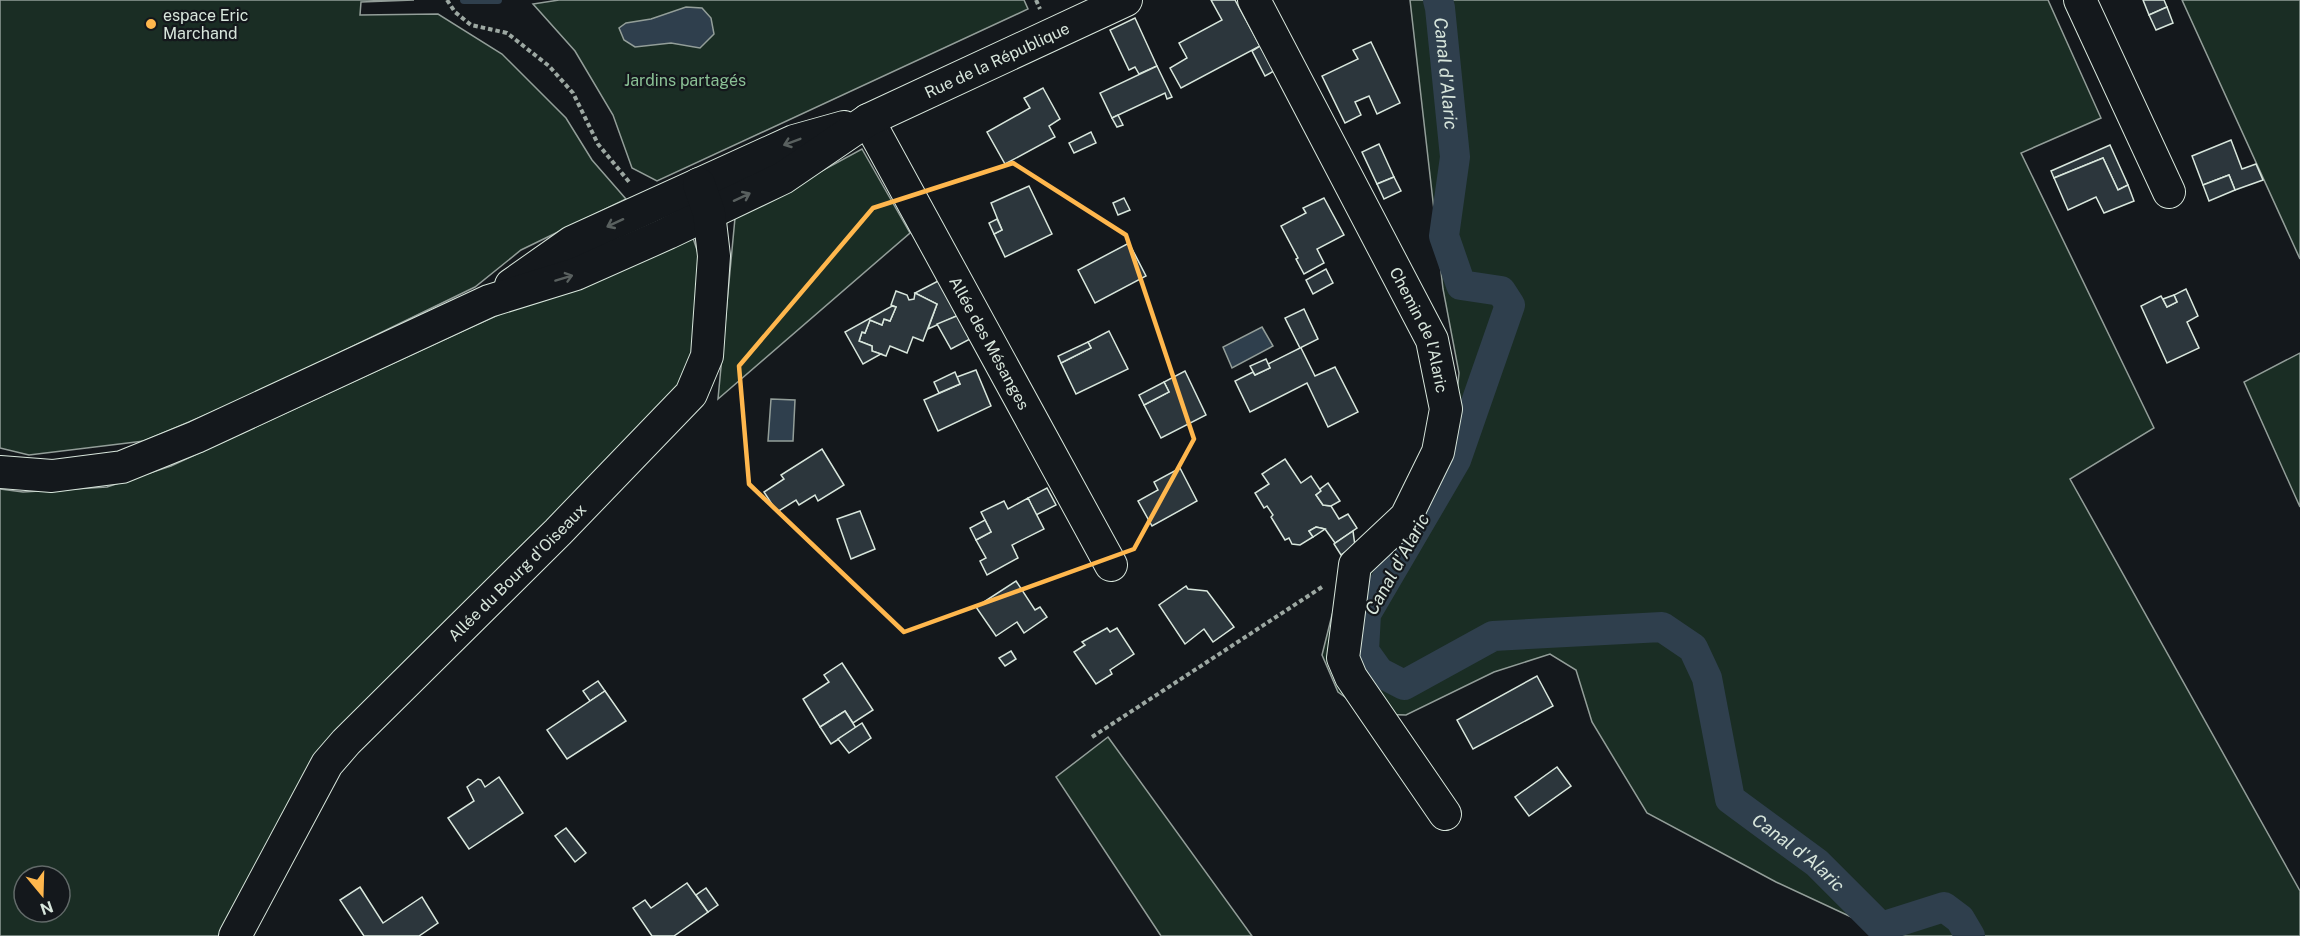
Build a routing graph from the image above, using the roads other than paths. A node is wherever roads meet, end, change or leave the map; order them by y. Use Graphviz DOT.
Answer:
graph roads {
  1 [pos="1126,0"];
  2 [pos="1254,0"];
  3 [pos="2080,0"];
  4 [pos="868,120"];
  5 [pos="699,184"];
  6 [pos="2169,192"];
  7 [pos="708,213"];
  8 [pos="489,301"];
  9 [pos="0,472"];
  10 [pos="1111,565"];
  11 [pos="1445,814"];
  12 [pos="235,936"];
  1 -- 4 [label="street, Rue de la République"];
  2 -- 11 [label="street, Chemin de l'Alaric"];
  3 -- 6 [label="street"];
  4 -- 5 [label="street, one-way"];
  7 -- 4 [label="street, one-way"];
  4 -- 10 [label="street, Allée des Mésanges"];
  5 -- 7 [label="street, Allée du Bourg d'Oiseaux"];
  5 -- 8 [label="street, one-way"];
  8 -- 7 [label="street, one-way"];
  7 -- 12 [label="street, Allée du Bourg d'Oiseaux"];
  8 -- 9 [label="street"];
}
